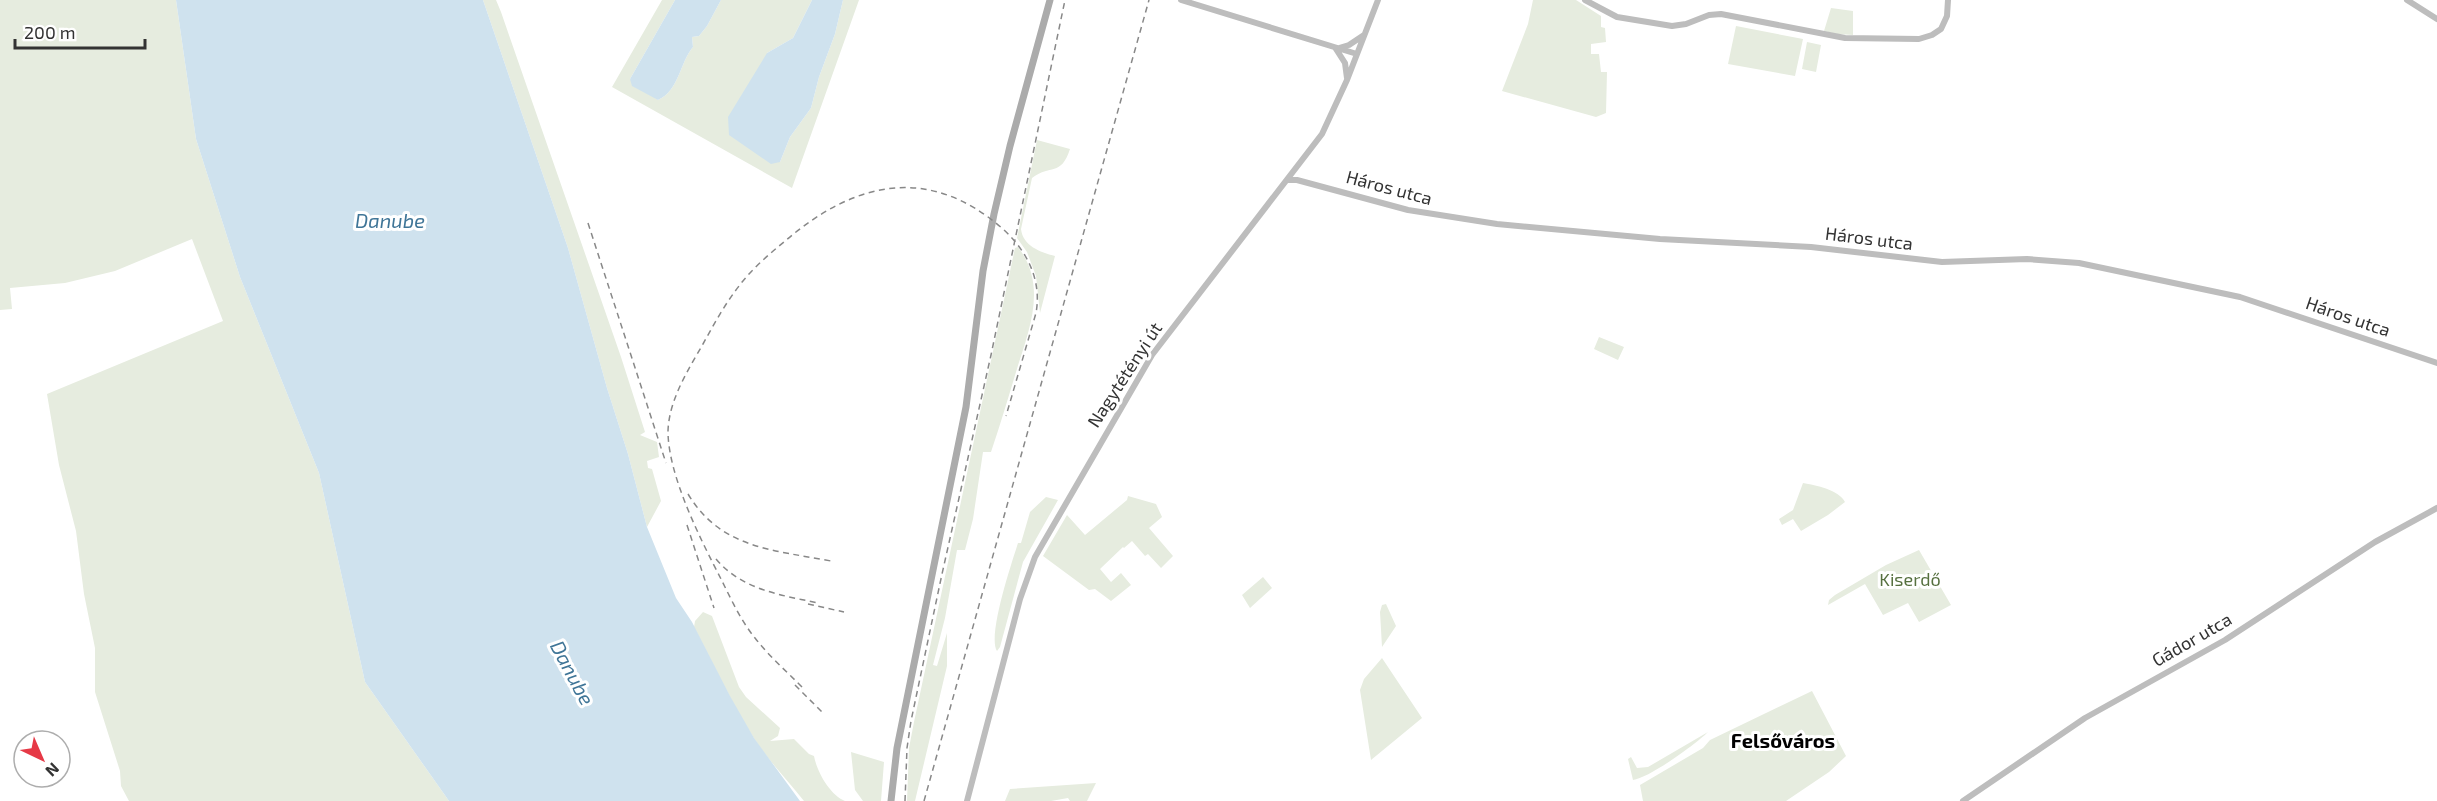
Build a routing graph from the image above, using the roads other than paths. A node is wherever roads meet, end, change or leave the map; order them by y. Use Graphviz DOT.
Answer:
graph roads {
  1 [pos="1050,0"];
  2 [pos="1181,0"];
  3 [pos="1378,0"];
  4 [pos="1585,0"];
  5 [pos="1948,0"];
  6 [pos="2407,0"];
  7 [pos="2437,19"];
  8 [pos="1364,35"];
  9 [pos="1335,49"];
  10 [pos="1357,54"];
  11 [pos="1347,80"];
  12 [pos="1288,180"];
  13 [pos="2437,363"];
  14 [pos="2437,508"];
  15 [pos="891,801"];
  16 [pos="967,801"];
  17 [pos="1963,801"];
  1 -- 15 [label="main road"];
  2 -- 9 [label="street"];
  3 -- 8 [label="street, Nagytétényi út"];
  4 -- 5 [label="street"];
  6 -- 7 [label="street"];
  8 -- 9 [label="street"];
  8 -- 10 [label="street, Nagytétényi út"];
  9 -- 10 [label="street"];
  9 -- 11 [label="street"];
  10 -- 11 [label="street, Nagytétényi út"];
  11 -- 12 [label="street, Nagytétényi út"];
  12 -- 13 [label="street, Háros utca"];
  12 -- 16 [label="street, Nagytétényi út"];
  14 -- 17 [label="street, Gádor utca"];
}
